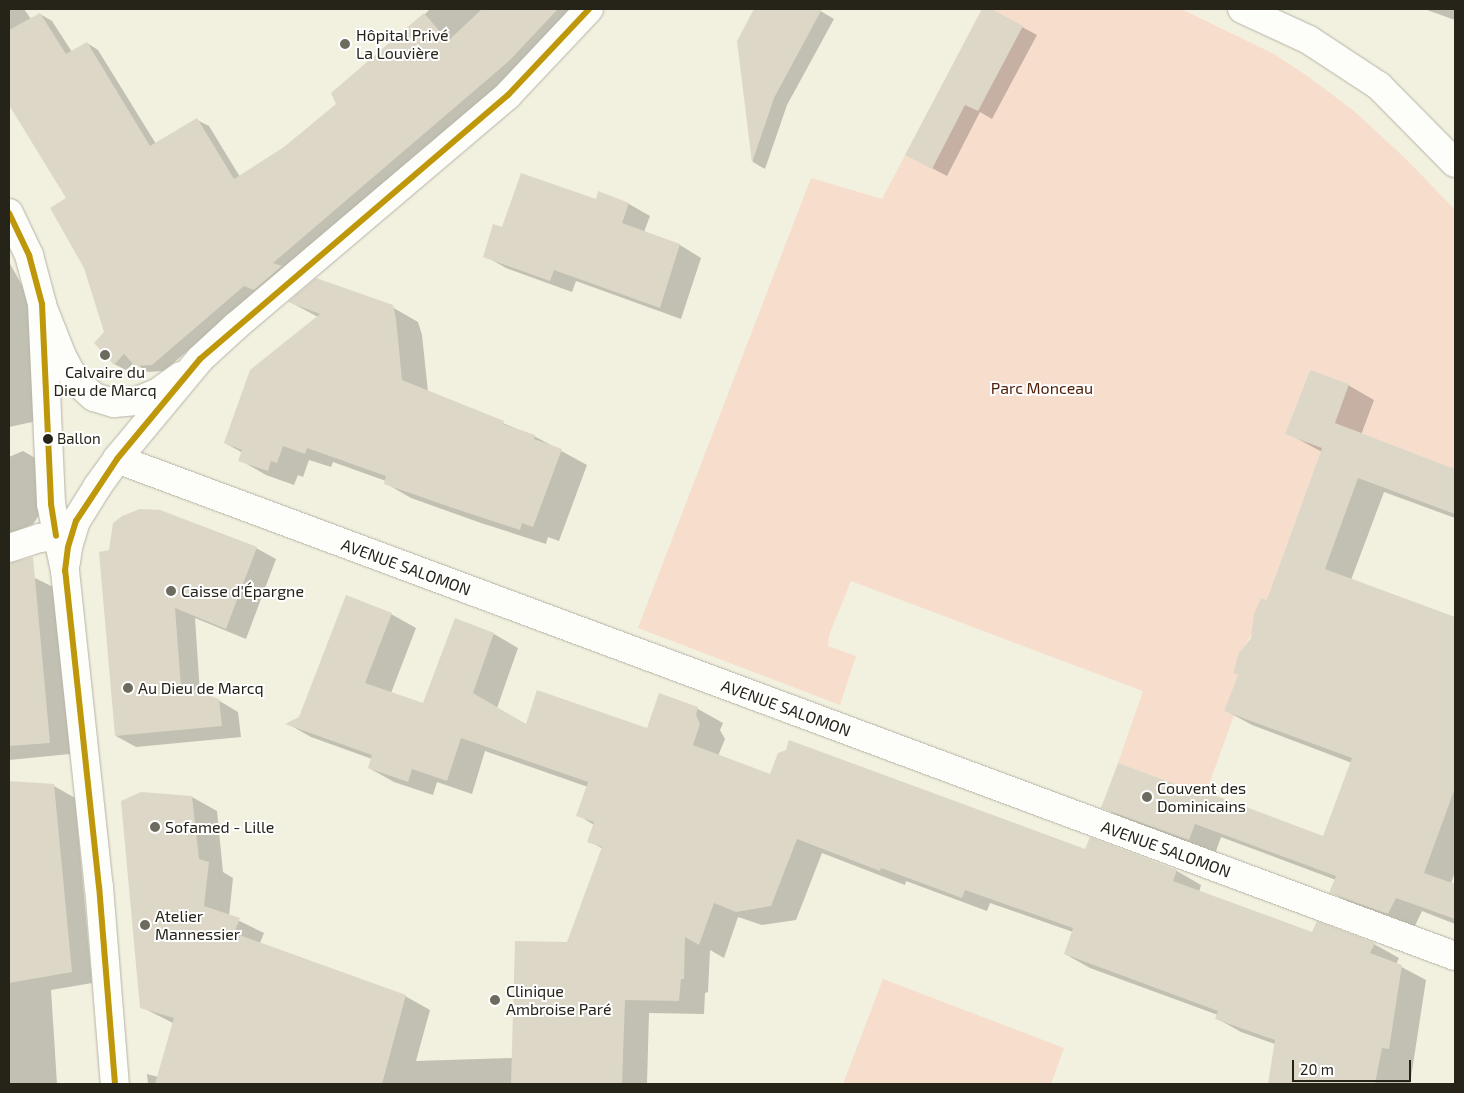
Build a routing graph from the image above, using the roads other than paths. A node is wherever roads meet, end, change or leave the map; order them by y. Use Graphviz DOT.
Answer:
graph roads {
  1 [pos="589,9"];
  2 [pos="1242,9"];
  3 [pos="1455,163"];
  4 [pos="9,213"];
  5 [pos="42,304"];
  6 [pos="200,359"];
  7 [pos="117,459"];
  8 [pos="63,535"];
  9 [pos="9,548"];
  10 [pos="1455,956"];
  11 [pos="114,1084"];
  1 -- 6 [label="street"];
  2 -- 3 [label="street"];
  4 -- 5 [label="street"];
  5 -- 6 [label="street"];
  5 -- 8 [label="street"];
  6 -- 7 [label="street"];
  7 -- 8 [label="street"];
  7 -- 10 [label="street, AVENUE SALOMON"];
  8 -- 9 [label="street"];
  8 -- 11 [label="street"];
}
